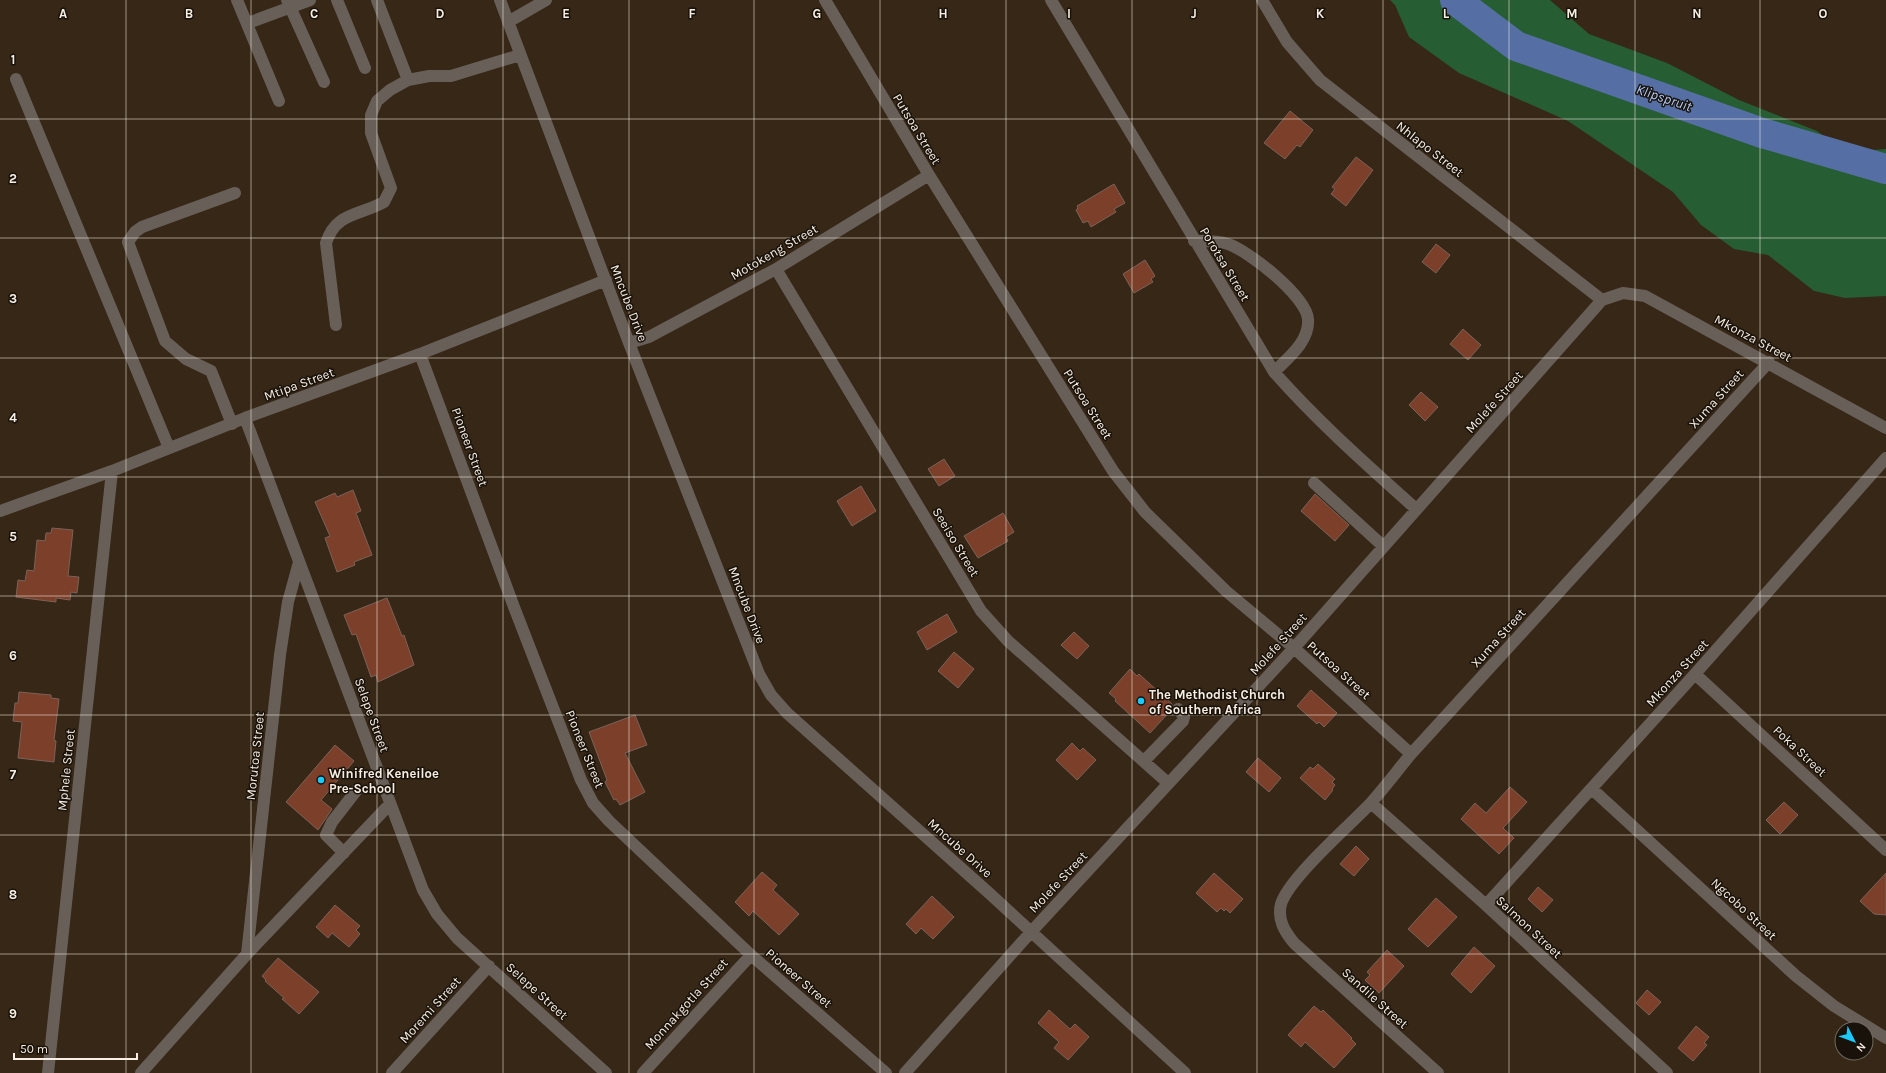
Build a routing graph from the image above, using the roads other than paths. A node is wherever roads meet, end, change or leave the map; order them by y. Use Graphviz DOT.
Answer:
graph roads {
  1 [pos="237,0"];
  2 [pos="310,0"];
  3 [pos="337,0"];
  4 [pos="377,0"];
  5 [pos="500,0"];
  6 [pos="546,0"];
  7 [pos="825,0"];
  8 [pos="1051,0"];
  9 [pos="1262,0"];
  10 [pos="289,4"];
  11 [pos="508,22"];
  12 [pos="248,23"];
  13 [pos="520,54"];
  14 [pos="365,68"];
  15 [pos="16,79"];
  16 [pos="408,80"];
  17 [pos="324,82"];
  18 [pos="279,100"];
  19 [pos="929,175"];
  20 [pos="235,193"];
  21 [pos="1194,241"];
  22 [pos="776,269"];
  23 [pos="606,280"];
  24 [pos="1602,300"];
  25 [pos="336,326"];
  26 [pos="629,343"];
  27 [pos="420,354"];
  28 [pos="1769,362"];
  29 [pos="1274,372"];
  30 [pos="245,418"];
  31 [pos="232,424"];
  32 [pos="1886,428"];
  33 [pos="169,448"];
  34 [pos="1886,458"];
  35 [pos="112,471"];
  36 [pos="1314,483"];
  37 [pos="1416,509"];
  38 [pos="0,511"];
  39 [pos="1383,546"];
  40 [pos="298,562"];
  41 [pos="1294,648"];
  42 [pos="1696,674"];
  43 [pos="1178,709"];
  44 [pos="1411,754"];
  45 [pos="1144,760"];
  46 [pos="1168,783"];
  47 [pos="1592,789"];
  48 [pos="356,791"];
  49 [pos="1371,803"];
  50 [pos="390,804"];
  51 [pos="1886,850"];
  52 [pos="344,853"];
  53 [pos="1486,905"];
  54 [pos="1031,932"];
  55 [pos="1294,943"];
  56 [pos="247,954"];
  57 [pos="751,955"];
  58 [pos="489,966"];
  59 [pos="1886,1038"];
  60 [pos="48,1073"];
  61 [pos="141,1073"];
  62 [pos="392,1073"];
  63 [pos="606,1073"];
  64 [pos="643,1073"];
  65 [pos="886,1073"];
  66 [pos="905,1073"];
  67 [pos="1185,1073"];
  68 [pos="1438,1073"];
  69 [pos="1667,1073"];
  1 -- 12 [label="street"];
  2 -- 10 [label="street"];
  3 -- 14 [label="street"];
  4 -- 16 [label="street"];
  5 -- 11 [label="street, Mncube Drive"];
  6 -- 11 [label="street"];
  7 -- 19 [label="street, Putsoa Street"];
  8 -- 21 [label="street, Porotsa Street"];
  9 -- 24 [label="street, Nhlapo Street"];
  10 -- 12 [label="street"];
  10 -- 17 [label="street"];
  11 -- 13 [label="street, Mncube Drive"];
  12 -- 18 [label="street"];
  13 -- 16 [label="street"];
  13 -- 23 [label="street, Mncube Drive"];
  15 -- 33 [label="street"];
  16 -- 25 [label="street"];
  19 -- 22 [label="street, Motokeng Street"];
  19 -- 41 [label="street, Putsoa Street"];
  20 -- 31 [label="street"];
  21 -- 29 [label="street, Porotsa Street"];
  21 -- 29 [label="street"];
  22 -- 26 [label="street, Motokeng Street"];
  22 -- 45 [label="street, Seeiso Street"];
  23 -- 26 [label="street, Mncube Drive"];
  23 -- 27 [label="street, Mtipa Street"];
  24 -- 28 [label="street, Mkonza Street"];
  24 -- 37 [label="street, Molefe Street"];
  26 -- 54 [label="street, Mncube Drive"];
  27 -- 30 [label="street, Mtipa Street"];
  27 -- 57 [label="street, Pioneer Street"];
  28 -- 32 [label="street, Mkonza Street"];
  28 -- 44 [label="street, Xuma Street"];
  29 -- 37 [label="street, Porotsa Street"];
  30 -- 31 [label="street, Mtipa Street"];
  30 -- 40 [label="street, Selepe Street"];
  31 -- 33 [label="street, Mtipa Street"];
  33 -- 35 [label="street, Mtipa Street"];
  34 -- 42 [label="street, Mkonza Street"];
  35 -- 38 [label="street, Mtipa Street"];
  35 -- 60 [label="street, Mphele Street"];
  36 -- 39 [label="street"];
  37 -- 39 [label="street, Molefe Street"];
  39 -- 41 [label="street, Molefe Street"];
  40 -- 50 [label="street, Selepe Street"];
  40 -- 56 [label="street, Morutoa Street"];
  41 -- 44 [label="street, Putsoa Street"];
  41 -- 46 [label="street, Molefe Street"];
  42 -- 47 [label="street, Mkonza Street"];
  42 -- 51 [label="street, Poka Street"];
  43 -- 45 [label="street"];
  44 -- 49 [label="street, Xuma Street"];
  45 -- 46 [label="street, Seeiso Street"];
  46 -- 54 [label="street, Molefe Street"];
  47 -- 53 [label="street, Mkonza Street"];
  47 -- 59 [label="street, Ngcobo Street"];
  48 -- 52 [label="street"];
  49 -- 53 [label="street, Salmon Street"];
  49 -- 55 [label="street, Xuma Street"];
  50 -- 52 [label="street"];
  50 -- 58 [label="street, Selepe Street"];
  52 -- 56 [label="street"];
  53 -- 69 [label="street, Salmon Street"];
  54 -- 66 [label="street, Molefe Street"];
  54 -- 67 [label="street, Mncube Drive"];
  55 -- 68 [label="street, Sandile Street"];
  56 -- 61 [label="street"];
  57 -- 64 [label="street, Monnakgotla Street"];
  57 -- 65 [label="street, Pioneer Street"];
  58 -- 62 [label="street, Moremi Street"];
  58 -- 63 [label="street, Selepe Street"];
}
